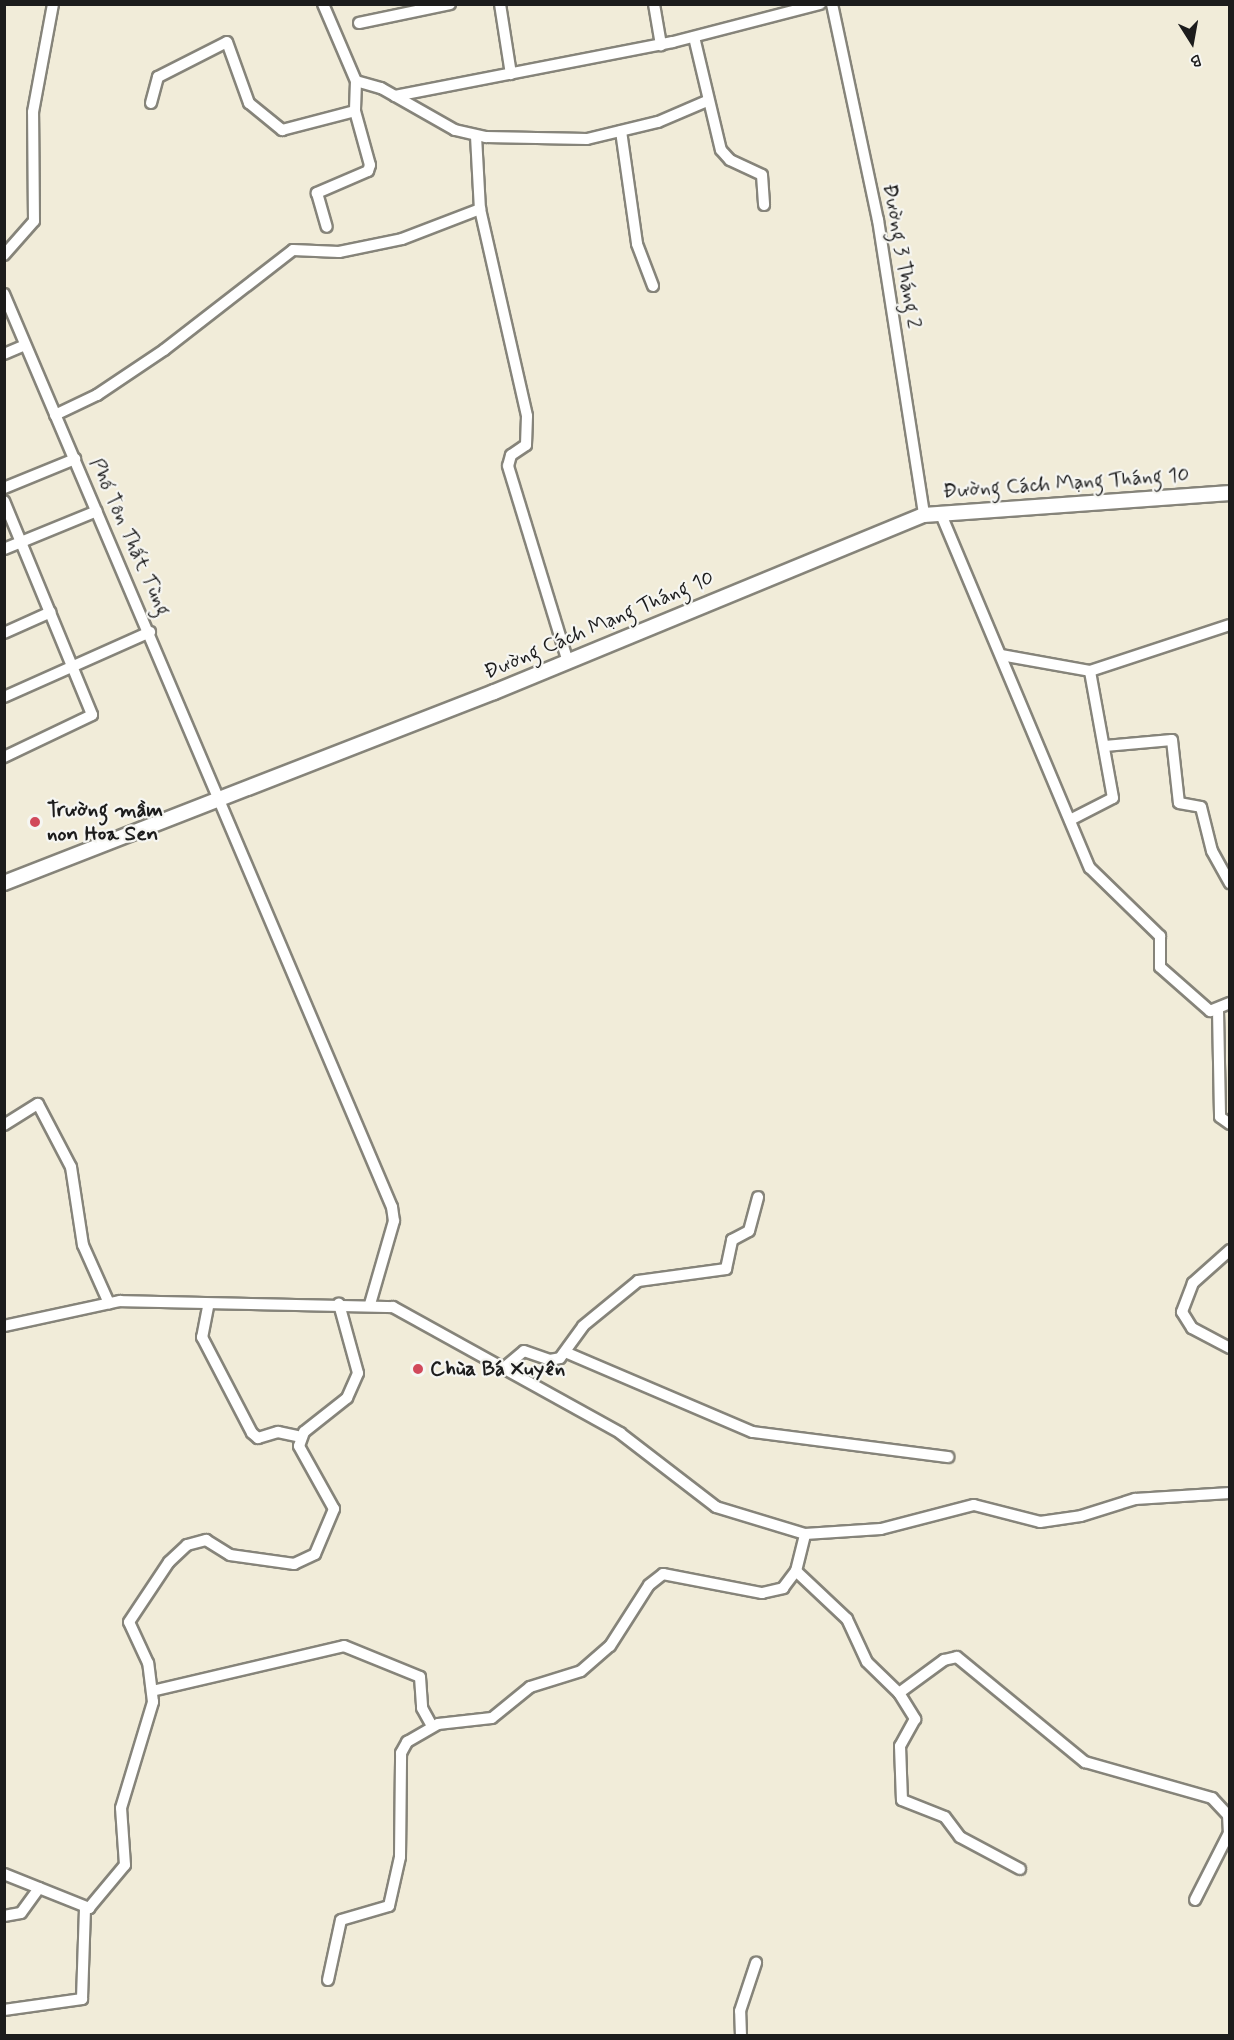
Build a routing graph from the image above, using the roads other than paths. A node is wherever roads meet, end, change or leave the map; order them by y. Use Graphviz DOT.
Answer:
graph roads {
  1 [pos="53,4"];
  2 [pos="322,4"];
  3 [pos="450,4"];
  4 [pos="500,4"];
  5 [pos="654,4"];
  6 [pos="820,4"];
  7 [pos="832,4"];
  8 [pos="359,23"];
  9 [pos="694,37"];
  10 [pos="661,45"];
  11 [pos="511,74"];
  12 [pos="356,81"];
  13 [pos="395,96"];
  14 [pos="707,102"];
  15 [pos="151,103"];
  16 [pos="355,111"];
  17 [pos="621,131"];
  18 [pos="476,136"];
  19 [pos="764,205"];
  20 [pos="480,209"];
  21 [pos="327,227"];
  22 [pos="4,255"];
  23 [pos="653,286"];
  24 [pos="4,294"];
  25 [pos="25,345"];
  26 [pos="4,354"];
  27 [pos="55,415"];
  28 [pos="75,459"];
  29 [pos="4,488"];
  30 [pos="1230,493"];
  31 [pos="4,501"];
  32 [pos="97,511"];
  33 [pos="940,512"];
  34 [pos="924,515"];
  35 [pos="21,542"];
  36 [pos="4,549"];
  37 [pos="51,612"];
  38 [pos="1230,625"];
  39 [pos="150,632"];
  40 [pos="4,633"];
  41 [pos="1001,655"];
  42 [pos="568,662"];
  43 [pos="74,666"];
  44 [pos="1090,671"];
  45 [pos="4,697"];
  46 [pos="1105,746"];
  47 [pos="4,756"];
  48 [pos="222,795"];
  49 [pos="1070,820"];
  50 [pos="4,883"];
  51 [pos="1230,883"];
  52 [pos="1230,1003"];
  53 [pos="1218,1010"];
  54 [pos="4,1125"];
  55 [pos="1230,1125"];
  56 [pos="759,1197"];
  57 [pos="1230,1250"];
  58 [pos="109,1303"];
  59 [pos="339,1304"];
  60 [pos="370,1304"];
  61 [pos="208,1307"];
  62 [pos="4,1326"];
  63 [pos="1230,1348"];
  64 [pos="565,1352"];
  65 [pos="506,1366"];
  66 [pos="301,1437"];
  67 [pos="948,1456"];
  68 [pos="1230,1493"];
  69 [pos="805,1534"];
  70 [pos="796,1571"];
  71 [pos="152,1691"];
  72 [pos="898,1693"];
  73 [pos="432,1726"];
  74 [pos="1020,1869"];
  75 [pos="4,1874"];
  76 [pos="39,1888"];
  77 [pos="1195,1900"];
  78 [pos="85,1907"];
  79 [pos="4,1916"];
  80 [pos="756,1963"];
  81 [pos="328,1980"];
  82 [pos="4,2010"];
  83 [pos="741,2036"];
  1 -- 22 [label="street"];
  2 -- 12 [label="street"];
  3 -- 8 [label="street"];
  4 -- 11 [label="street"];
  5 -- 10 [label="street"];
  6 -- 9 [label="street"];
  7 -- 34 [label="street, Đường 3 Tháng 2"];
  9 -- 10 [label="street"];
  9 -- 14 [label="street"];
  10 -- 11 [label="street"];
  11 -- 13 [label="street"];
  12 -- 13 [label="street"];
  12 -- 16 [label="street"];
  13 -- 18 [label="street"];
  14 -- 17 [label="street"];
  14 -- 19 [label="street"];
  15 -- 16 [label="street"];
  16 -- 21 [label="street"];
  17 -- 18 [label="street"];
  17 -- 23 [label="street"];
  18 -- 20 [label="street"];
  20 -- 27 [label="street"];
  20 -- 42 [label="street"];
  24 -- 25 [label="street, Phố Tôn Thất Tùng"];
  25 -- 26 [label="street"];
  25 -- 27 [label="street, Phố Tôn Thất Tùng"];
  27 -- 28 [label="street, Phố Tôn Thất Tùng"];
  28 -- 29 [label="street"];
  28 -- 32 [label="street, Phố Tôn Thất Tùng"];
  30 -- 33 [label="main road, Đường Cách Mạng Tháng 10"];
  31 -- 35 [label="street"];
  32 -- 35 [label="street"];
  32 -- 39 [label="street, Phố Tôn Thất Tùng"];
  33 -- 34 [label="main road, Đường Cách Mạng Tháng 10"];
  33 -- 41 [label="street"];
  34 -- 42 [label="main road, Đường Cách Mạng Tháng 10"];
  35 -- 36 [label="street"];
  35 -- 37 [label="street"];
  37 -- 40 [label="street"];
  37 -- 43 [label="street"];
  38 -- 44 [label="street"];
  39 -- 43 [label="street"];
  39 -- 48 [label="street, Phố Tôn Thất Tùng"];
  41 -- 44 [label="street"];
  41 -- 49 [label="street"];
  42 -- 48 [label="main road, Đường Cách Mạng Tháng 10"];
  43 -- 45 [label="street"];
  43 -- 47 [label="street"];
  44 -- 46 [label="street"];
  46 -- 49 [label="street"];
  46 -- 51 [label="street"];
  48 -- 50 [label="main road, Đường Cách Mạng Tháng 10"];
  48 -- 60 [label="street, Phố Tôn Thất Tùng"];
  49 -- 53 [label="street"];
  52 -- 53 [label="street"];
  53 -- 55 [label="street"];
  54 -- 58 [label="street"];
  56 -- 64 [label="street"];
  57 -- 63 [label="street"];
  58 -- 61 [label="street"];
  58 -- 62 [label="street"];
  59 -- 60 [label="street"];
  59 -- 61 [label="street"];
  59 -- 66 [label="street"];
  60 -- 65 [label="street"];
  61 -- 66 [label="street"];
  64 -- 65 [label="street"];
  64 -- 67 [label="street"];
  65 -- 69 [label="street"];
  66 -- 71 [label="street"];
  68 -- 69 [label="street"];
  69 -- 70 [label="street"];
  70 -- 72 [label="street"];
  70 -- 73 [label="street"];
  71 -- 73 [label="street"];
  71 -- 78 [label="street"];
  72 -- 74 [label="street"];
  72 -- 77 [label="street"];
  73 -- 81 [label="street"];
  75 -- 76 [label="street"];
  76 -- 78 [label="street"];
  76 -- 79 [label="street"];
  78 -- 82 [label="street"];
  80 -- 83 [label="street"];
}
